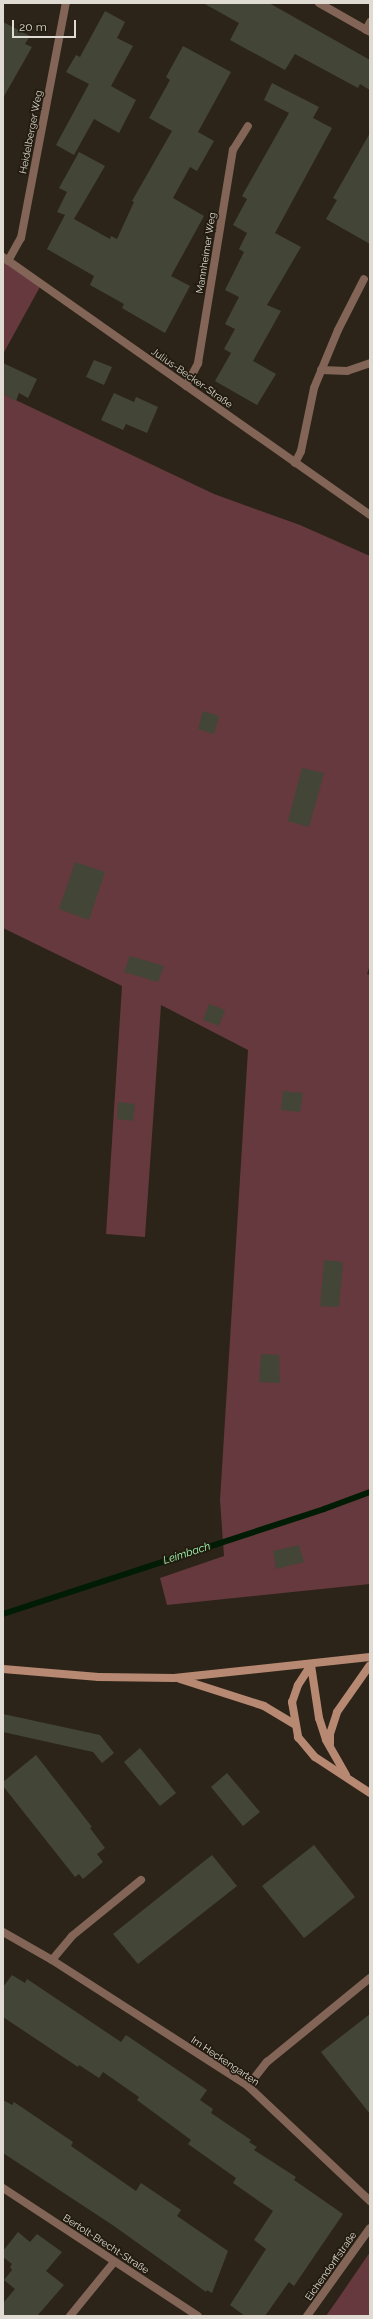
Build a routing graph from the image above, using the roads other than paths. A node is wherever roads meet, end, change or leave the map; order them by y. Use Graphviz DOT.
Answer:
graph roads {
  1 [pos="66,3"];
  2 [pos="318,3"];
  3 [pos="369,28"];
  4 [pos="248,126"];
  5 [pos="6,259"];
  6 [pos="364,279"];
  7 [pos="370,363"];
  8 [pos="321,370"];
  9 [pos="186,386"];
  10 [pos="295,463"];
  11 [pos="370,515"];
  12 [pos="370,1657"];
  13 [pos="311,1665"];
  14 [pos="370,1665"];
  15 [pos="5,1669"];
  16 [pos="174,1678"];
  17 [pos="294,1724"];
  18 [pos="330,1748"];
  19 [pos="349,1779"];
  20 [pos="370,1793"];
  21 [pos="141,1880"];
  22 [pos="3,1932"];
  23 [pos="52,1960"];
  24 [pos="370,1978"];
  25 [pos="248,2086"];
  26 [pos="3,2188"];
  27 [pos="370,2200"];
  28 [pos="370,2228"];
  29 [pos="114,2262"];
  30 [pos="70,2316"];
  31 [pos="198,2316"];
  32 [pos="307,2316"];
  1 -- 5 [label="street, Heidelberger Weg"];
  2 -- 3 [label="street"];
  4 -- 9 [label="street, Mannheimer Weg"];
  5 -- 9 [label="street, Julius-Becker-Straße"];
  6 -- 8 [label="street"];
  7 -- 8 [label="street"];
  8 -- 10 [label="street"];
  9 -- 10 [label="street, Julius-Becker-Straße"];
  10 -- 11 [label="street, Julius-Becker-Straße"];
  12 -- 13 [label="main road"];
  13 -- 16 [label="main road"];
  13 -- 17 [label="main road"];
  13 -- 18 [label="main road"];
  14 -- 18 [label="main road"];
  15 -- 16 [label="main road"];
  16 -- 17 [label="main road"];
  17 -- 19 [label="main road"];
  18 -- 19 [label="main road"];
  19 -- 20 [label="main road"];
  21 -- 23 [label="street"];
  22 -- 23 [label="street, Im Heckengarten"];
  23 -- 25 [label="street, Im Heckengarten"];
  24 -- 25 [label="street"];
  25 -- 27 [label="street, Im Heckengarten"];
  26 -- 29 [label="street, Bertolt-Brecht-Straße"];
  28 -- 32 [label="street, Eichendorffstraße"];
  29 -- 30 [label="street"];
  29 -- 31 [label="street, Bertolt-Brecht-Straße"];
}
